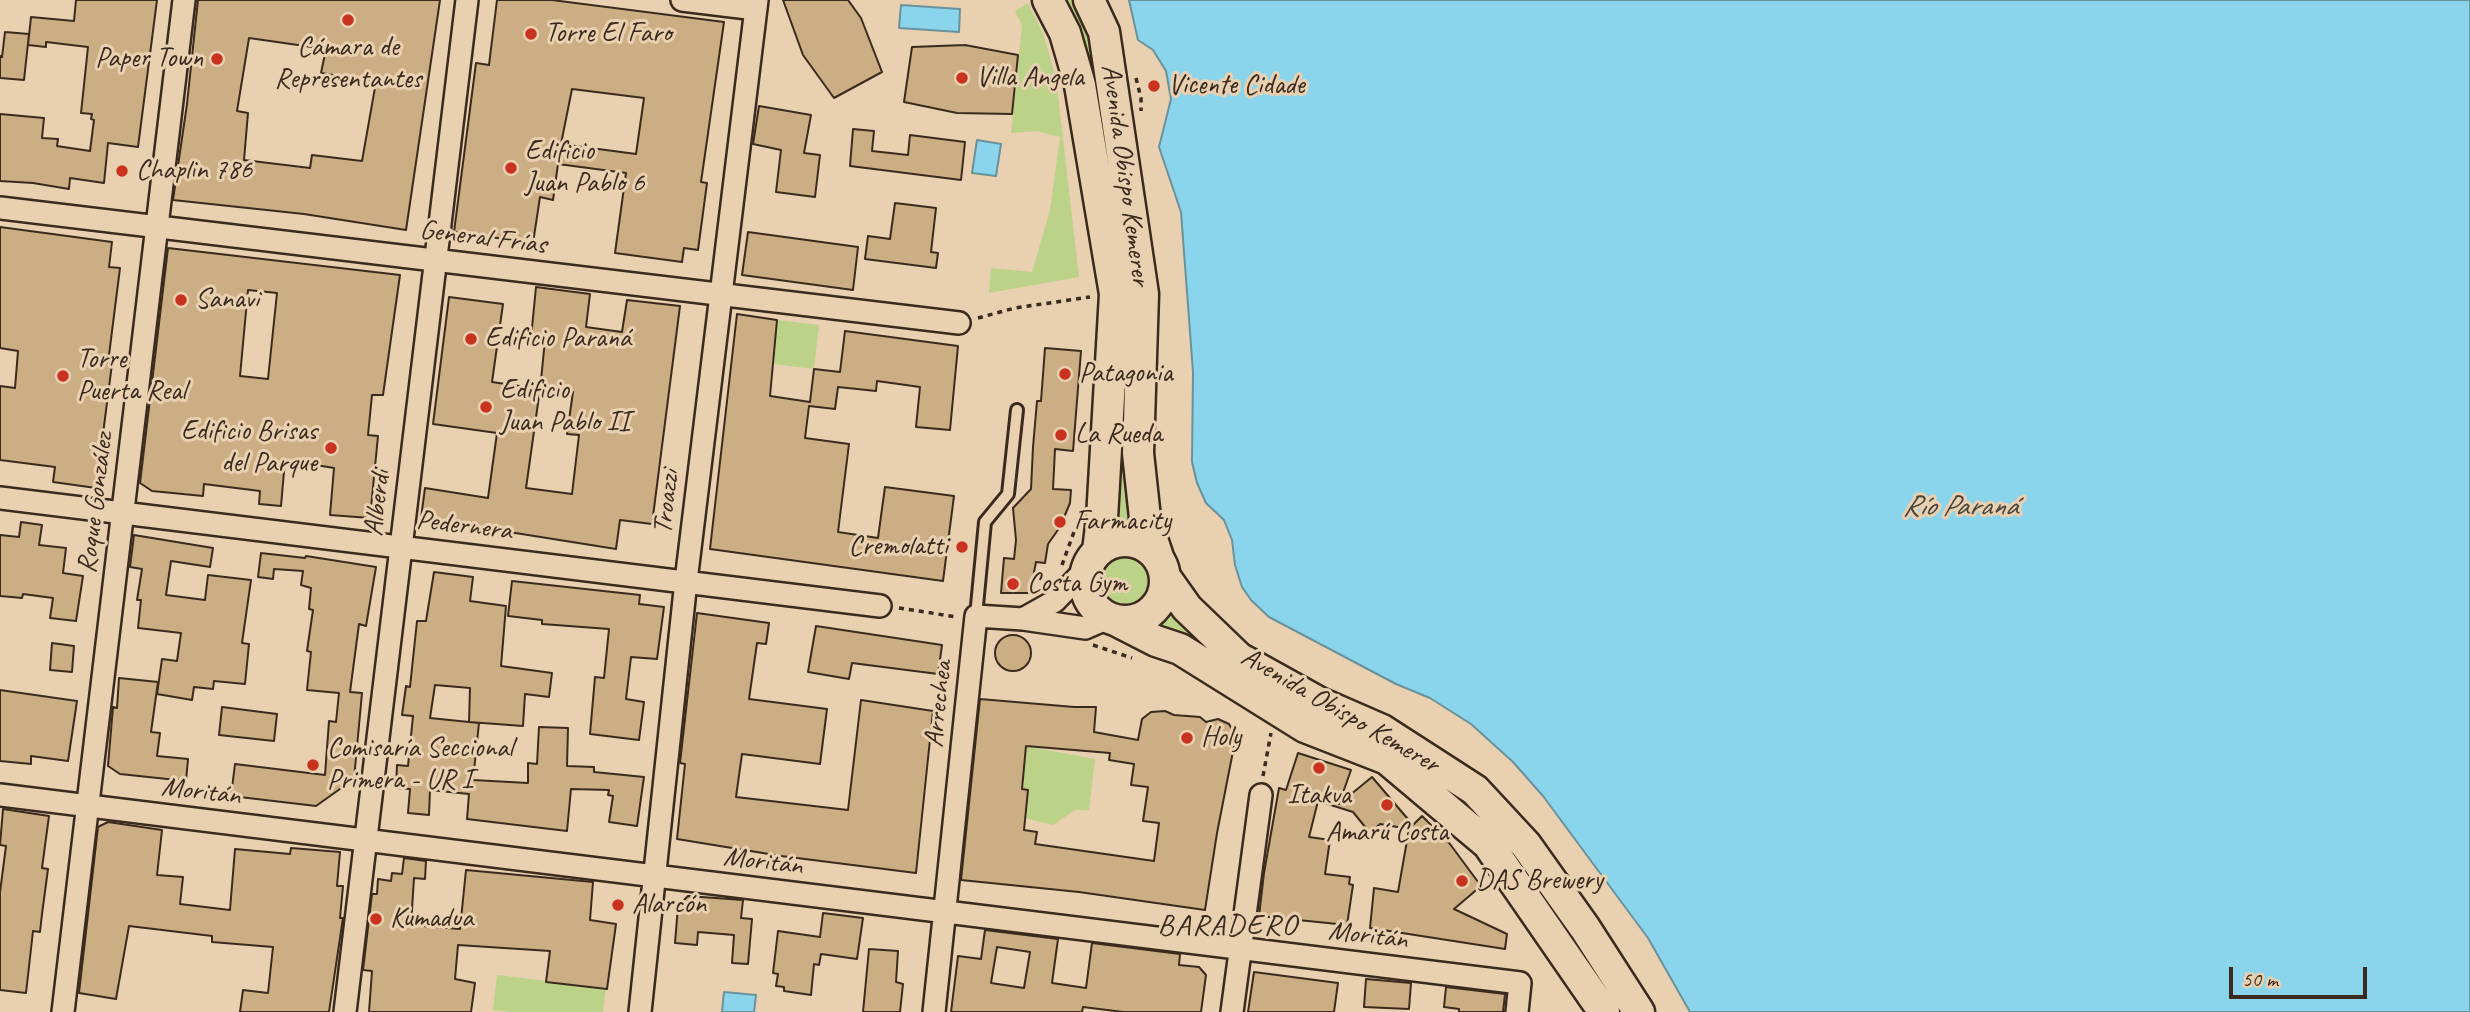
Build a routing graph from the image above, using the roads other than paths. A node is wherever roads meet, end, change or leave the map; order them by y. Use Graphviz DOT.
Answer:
graph roads {
  1 [pos="184,0"];
  2 [pos="467,0"];
  3 [pos="682,0"];
  4 [pos="1048,0"];
  5 [pos="1089,0"];
  6 [pos="756,4"];
  7 [pos="0,208"];
  8 [pos="157,227"];
  9 [pos="436,260"];
  10 [pos="721,294"];
  11 [pos="959,323"];
  12 [pos="1017,410"];
  13 [pos="0,498"];
  14 [pos="123,513"];
  15 [pos="401,546"];
  16 [pos="1081,566"];
  17 [pos="1162,569"];
  18 [pos="686,581"];
  19 [pos="880,606"];
  20 [pos="966,616"];
  21 [pos="1023,619"];
  22 [pos="1112,619"];
  23 [pos="0,795"];
  24 [pos="1261,795"];
  25 [pos="87,806"];
  26 [pos="366,841"];
  27 [pos="656,876"];
  28 [pos="945,912"];
  29 [pos="1240,949"];
  30 [pos="62,1012"];
  31 [pos="345,1012"];
  32 [pos="640,1012"];
  33 [pos="934,1012"];
  34 [pos="1232,1012"];
  35 [pos="1517,1012"];
  36 [pos="1604,1012"];
  37 [pos="1639,1012"];
  1 -- 8 [label="street, Roque González"];
  2 -- 9 [label="street, Alberdi"];
  3 -- 6 [label="street"];
  4 -- 16 [label="main road, Avenida Obispo Kemerer"];
  5 -- 17 [label="main road, Avenida Obispo Kemerer"];
  6 -- 10 [label="street, Troazzi"];
  7 -- 8 [label="street, General Frías"];
  8 -- 9 [label="street, General Frías"];
  8 -- 14 [label="street, Roque González"];
  9 -- 10 [label="street, General Frías"];
  9 -- 15 [label="street, Alberdi"];
  10 -- 11 [label="street, General Frías"];
  10 -- 18 [label="street, Troazzi"];
  12 -- 20 [label="lane, Arrechea"];
  13 -- 14 [label="street, Pedernera"];
  14 -- 15 [label="street, Pedernera"];
  14 -- 25 [label="street, Roque González"];
  15 -- 18 [label="street, Pedernera"];
  15 -- 26 [label="street, Alberdi"];
  16 -- 17 [label="main road, Avenida Obispo Kemerer"];
  16 -- 21 [label="street"];
  16 -- 22 [label="main road, Avenida Obispo Kemerer"];
  17 -- 22 [label="main road"];
  17 -- 37 [label="main road, Avenida Obispo Kemerer"];
  18 -- 19 [label="street, Pedernera"];
  18 -- 27 [label="street, Troazzi"];
  20 -- 21 [label="street"];
  20 -- 28 [label="street, Arrechea"];
  21 -- 22 [label="street"];
  22 -- 36 [label="main road, Avenida Obispo Kemerer"];
  23 -- 25 [label="street, Moritán"];
  24 -- 29 [label="street"];
  25 -- 26 [label="street, Moritán"];
  25 -- 30 [label="street, Roque González"];
  26 -- 27 [label="street, Moritán"];
  26 -- 31 [label="street, Alberdi"];
  27 -- 28 [label="street, Moritán"];
  27 -- 32 [label="street, Troazzi"];
  28 -- 29 [label="street, Moritán"];
  28 -- 33 [label="street, Arrechea"];
  29 -- 34 [label="street"];
  29 -- 35 [label="street, Moritán"];
}
